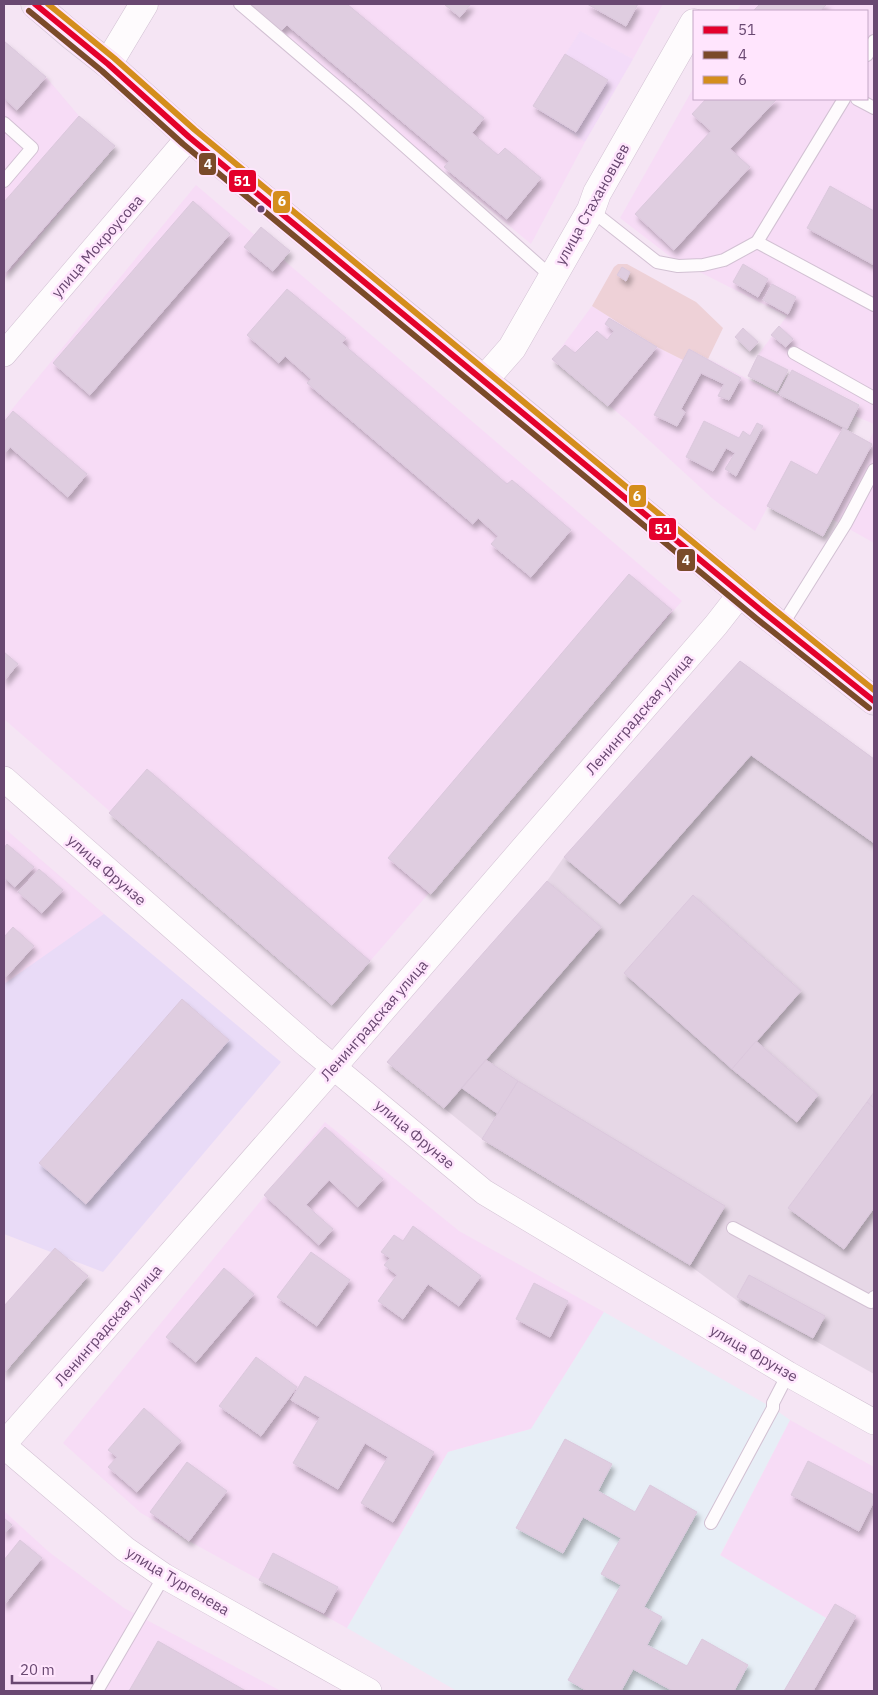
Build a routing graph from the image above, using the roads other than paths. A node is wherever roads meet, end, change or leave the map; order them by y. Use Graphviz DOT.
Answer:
graph roads {
  1 [pos="35,4"];
  2 [pos="144,4"];
  3 [pos="240,4"];
  4 [pos="693,25"];
  5 [pos="874,41"];
  6 [pos="868,53"];
  7 [pos="108,64"];
  8 [pos="843,100"];
  9 [pos="859,100"];
  10 [pos="874,108"];
  11 [pos="4,123"];
  12 [pos="189,137"];
  13 [pos="4,181"];
  14 [pos="591,210"];
  15 [pos="756,242"];
  16 [pos="552,277"];
  17 [pos="874,306"];
  18 [pos="794,353"];
  19 [pos="4,354"];
  20 [pos="484,380"];
  21 [pos="874,398"];
  22 [pos="874,470"];
  23 [pos="741,593"];
  24 [pos="781,627"];
  25 [pos="874,701"];
  26 [pos="4,779"];
  27 [pos="334,1067"];
  28 [pos="733,1228"];
  29 [pos="874,1297"];
  30 [pos="788,1374"];
  31 [pos="874,1422"];
  32 [pos="4,1445"];
  33 [pos="711,1523"];
  34 [pos="164,1576"];
  35 [pos="97,1691"];
  36 [pos="369,1691"];
  1 -- 7 [label="main road"];
  2 -- 7 [label="street"];
  3 -- 16 [label="lane"];
  4 -- 14 [label="street, улица Стахановцев"];
  5 -- 6 [label="lane"];
  7 -- 12 [label="main road"];
  8 -- 15 [label="lane"];
  9 -- 10 [label="lane"];
  11 -- 13 [label="lane"];
  12 -- 19 [label="street, улица Мокроусова"];
  12 -- 20 [label="main road"];
  14 -- 15 [label="lane"];
  14 -- 16 [label="street, улица Стахановцев"];
  15 -- 17 [label="lane"];
  16 -- 20 [label="street, улица Стахановцев"];
  18 -- 21 [label="lane"];
  20 -- 23 [label="main road"];
  22 -- 24 [label="lane"];
  23 -- 24 [label="main road"];
  23 -- 27 [label="street, Ленинградская улица"];
  24 -- 25 [label="main road"];
  26 -- 27 [label="street, улица Фрунзе"];
  27 -- 30 [label="street, улица Фрунзе"];
  27 -- 32 [label="street, Ленинградская улица"];
  28 -- 29 [label="lane"];
  30 -- 31 [label="street, улица Фрунзе"];
  30 -- 33 [label="lane"];
  32 -- 34 [label="street, улица Тургенева"];
  34 -- 35 [label="lane"];
  34 -- 36 [label="street, улица Тургенева"];
}
